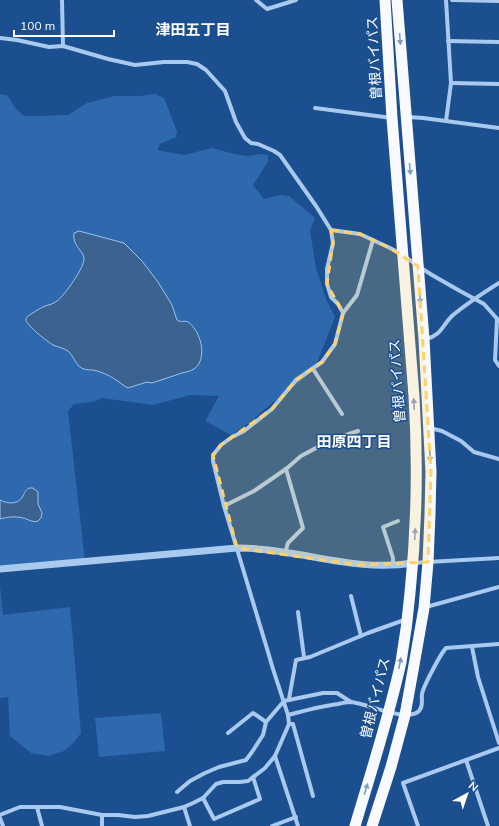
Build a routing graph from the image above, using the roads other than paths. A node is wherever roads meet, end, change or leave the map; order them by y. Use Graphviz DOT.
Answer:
graph roads {
  1 [pos="62,0"];
  2 [pos="256,0"];
  3 [pos="296,0"];
  4 [pos="385,0"];
  5 [pos="397,0"];
  6 [pos="446,0"];
  7 [pos="452,0"];
  8 [pos="499,1"];
  9 [pos="0,38"];
  10 [pos="448,42"];
  11 [pos="499,42"];
  12 [pos="63,46"];
  13 [pos="450,83"];
  14 [pos="499,84"];
  15 [pos="315,108"];
  16 [pos="406,117"];
  17 [pos="392,118"];
  18 [pos="446,121"];
  19 [pos="499,128"];
  20 [pos="331,230"];
  21 [pos="373,240"];
  22 [pos="403,255"];
  23 [pos="418,266"];
  24 [pos="499,283"];
  25 [pos="475,298"];
  26 [pos="343,314"];
  27 [pos="498,320"];
  28 [pos="424,339"];
  29 [pos="499,366"];
  30 [pos="313,368"];
  31 [pos="342,414"];
  32 [pos="429,428"];
  33 [pos="358,431"];
  34 [pos="499,459"];
  35 [pos="286,469"];
  36 [pos="224,506"];
  37 [pos="398,521"];
  38 [pos="237,548"];
  39 [pos="285,552"];
  40 [pos="499,558"];
  41 [pos="428,562"];
  42 [pos="413,563"];
  43 [pos="393,566"];
  44 [pos="0,569"];
  45 [pos="499,587"];
  46 [pos="350,596"];
  47 [pos="424,608"];
  48 [pos="298,612"];
  49 [pos="407,619"];
  50 [pos="361,636"];
  51 [pos="499,644"];
  52 [pos="472,647"];
  53 [pos="304,657"];
  54 [pos="289,699"];
  55 [pos="284,701"];
  56 [pos="351,702"];
  57 [pos="388,712"];
  58 [pos="288,715"];
  59 [pos="405,715"];
  60 [pos="266,722"];
  61 [pos="289,724"];
  62 [pos="228,733"];
  63 [pos="499,742"];
  64 [pos="499,748"];
  65 [pos="275,756"];
  66 [pos="466,760"];
  67 [pos="254,777"];
  68 [pos="177,792"];
  69 [pos="313,796"];
  70 [pos="203,798"];
  71 [pos="184,807"];
  72 [pos="37,808"];
  73 [pos="102,815"];
  74 [pos="0,816"];
  75 [pos="296,817"];
  76 [pos="3,826"];
  77 [pos="42,826"];
  78 [pos="102,826"];
  79 [pos="190,826"];
  80 [pos="272,826"];
  81 [pos="298,826"];
  82 [pos="355,826"];
  83 [pos="372,826"];
  84 [pos="418,826"];
  85 [pos="488,826"];
  1 -- 12 [label="street"];
  2 -- 3 [label="street"];
  4 -- 17 [label="highway, 曽根バイパス"];
  5 -- 16 [label="highway, 曽根バイパス, one-way"];
  6 -- 10 [label="street"];
  7 -- 8 [label="street"];
  9 -- 12 [label="street"];
  10 -- 11 [label="street"];
  10 -- 13 [label="street"];
  12 -- 20 [label="street"];
  13 -- 14 [label="street"];
  13 -- 18 [label="street"];
  15 -- 17 [label="street"];
  16 -- 18 [label="street"];
  16 -- 23 [label="highway, 曽根バイパス, one-way"];
  17 -- 22 [label="highway, 曽根バイパス"];
  18 -- 19 [label="street"];
  20 -- 21 [label="street"];
  20 -- 26 [label="street"];
  21 -- 22 [label="street"];
  21 -- 26 [label="street"];
  22 -- 23 [label="street"];
  42 -- 22 [label="highway, 曽根バイパス, one-way"];
  23 -- 25 [label="street"];
  23 -- 28 [label="highway, 曽根バイパス, one-way"];
  24 -- 25 [label="street"];
  25 -- 27 [label="street"];
  25 -- 28 [label="street"];
  26 -- 30 [label="street"];
  27 -- 29 [label="street"];
  28 -- 32 [label="highway, 曽根バイパス"];
  30 -- 31 [label="street"];
  30 -- 36 [label="street"];
  32 -- 34 [label="street"];
  32 -- 41 [label="highway, 曽根バイパス, one-way"];
  33 -- 35 [label="street"];
  35 -- 36 [label="street"];
  35 -- 39 [label="street"];
  36 -- 38 [label="street"];
  37 -- 43 [label="street"];
  38 -- 39 [label="street"];
  38 -- 44 [label="street"];
  38 -- 55 [label="street"];
  39 -- 43 [label="street"];
  40 -- 41 [label="street"];
  41 -- 42 [label="street"];
  41 -- 47 [label="highway, 曽根バイパス"];
  42 -- 43 [label="street"];
  42 -- 49 [label="highway, 曽根バイパス"];
  45 -- 47 [label="street"];
  46 -- 50 [label="street"];
  47 -- 59 [label="highway, 曽根バイパス"];
  48 -- 53 [label="street"];
  49 -- 50 [label="street"];
  57 -- 49 [label="highway, 曽根バイパス, one-way"];
  50 -- 53 [label="street"];
  51 -- 52 [label="street"];
  52 -- 59 [label="street"];
  52 -- 63 [label="street"];
  53 -- 54 [label="street"];
  54 -- 55 [label="street"];
  54 -- 56 [label="street"];
  55 -- 58 [label="street"];
  55 -- 60 [label="street"];
  56 -- 57 [label="street"];
  56 -- 58 [label="street"];
  57 -- 59 [label="street"];
  82 -- 57 [label="highway, 曽根バイパス, one-way"];
  58 -- 61 [label="street"];
  59 -- 83 [label="highway, 曽根バイパス"];
  60 -- 62 [label="street"];
  60 -- 68 [label="street"];
  61 -- 65 [label="street"];
  61 -- 69 [label="street"];
  64 -- 66 [label="street"];
  65 -- 67 [label="street"];
  65 -- 75 [label="street"];
  66 -- 84 [label="street"];
  66 -- 85 [label="street"];
  67 -- 70 [label="street"];
  67 -- 70 [label="street"];
  70 -- 71 [label="street"];
  71 -- 73 [label="street"];
  71 -- 79 [label="street"];
  72 -- 73 [label="street"];
  72 -- 74 [label="street"];
  72 -- 77 [label="street"];
  73 -- 78 [label="street"];
  74 -- 76 [label="street"];
  75 -- 80 [label="street"];
  75 -- 81 [label="street"];
}
